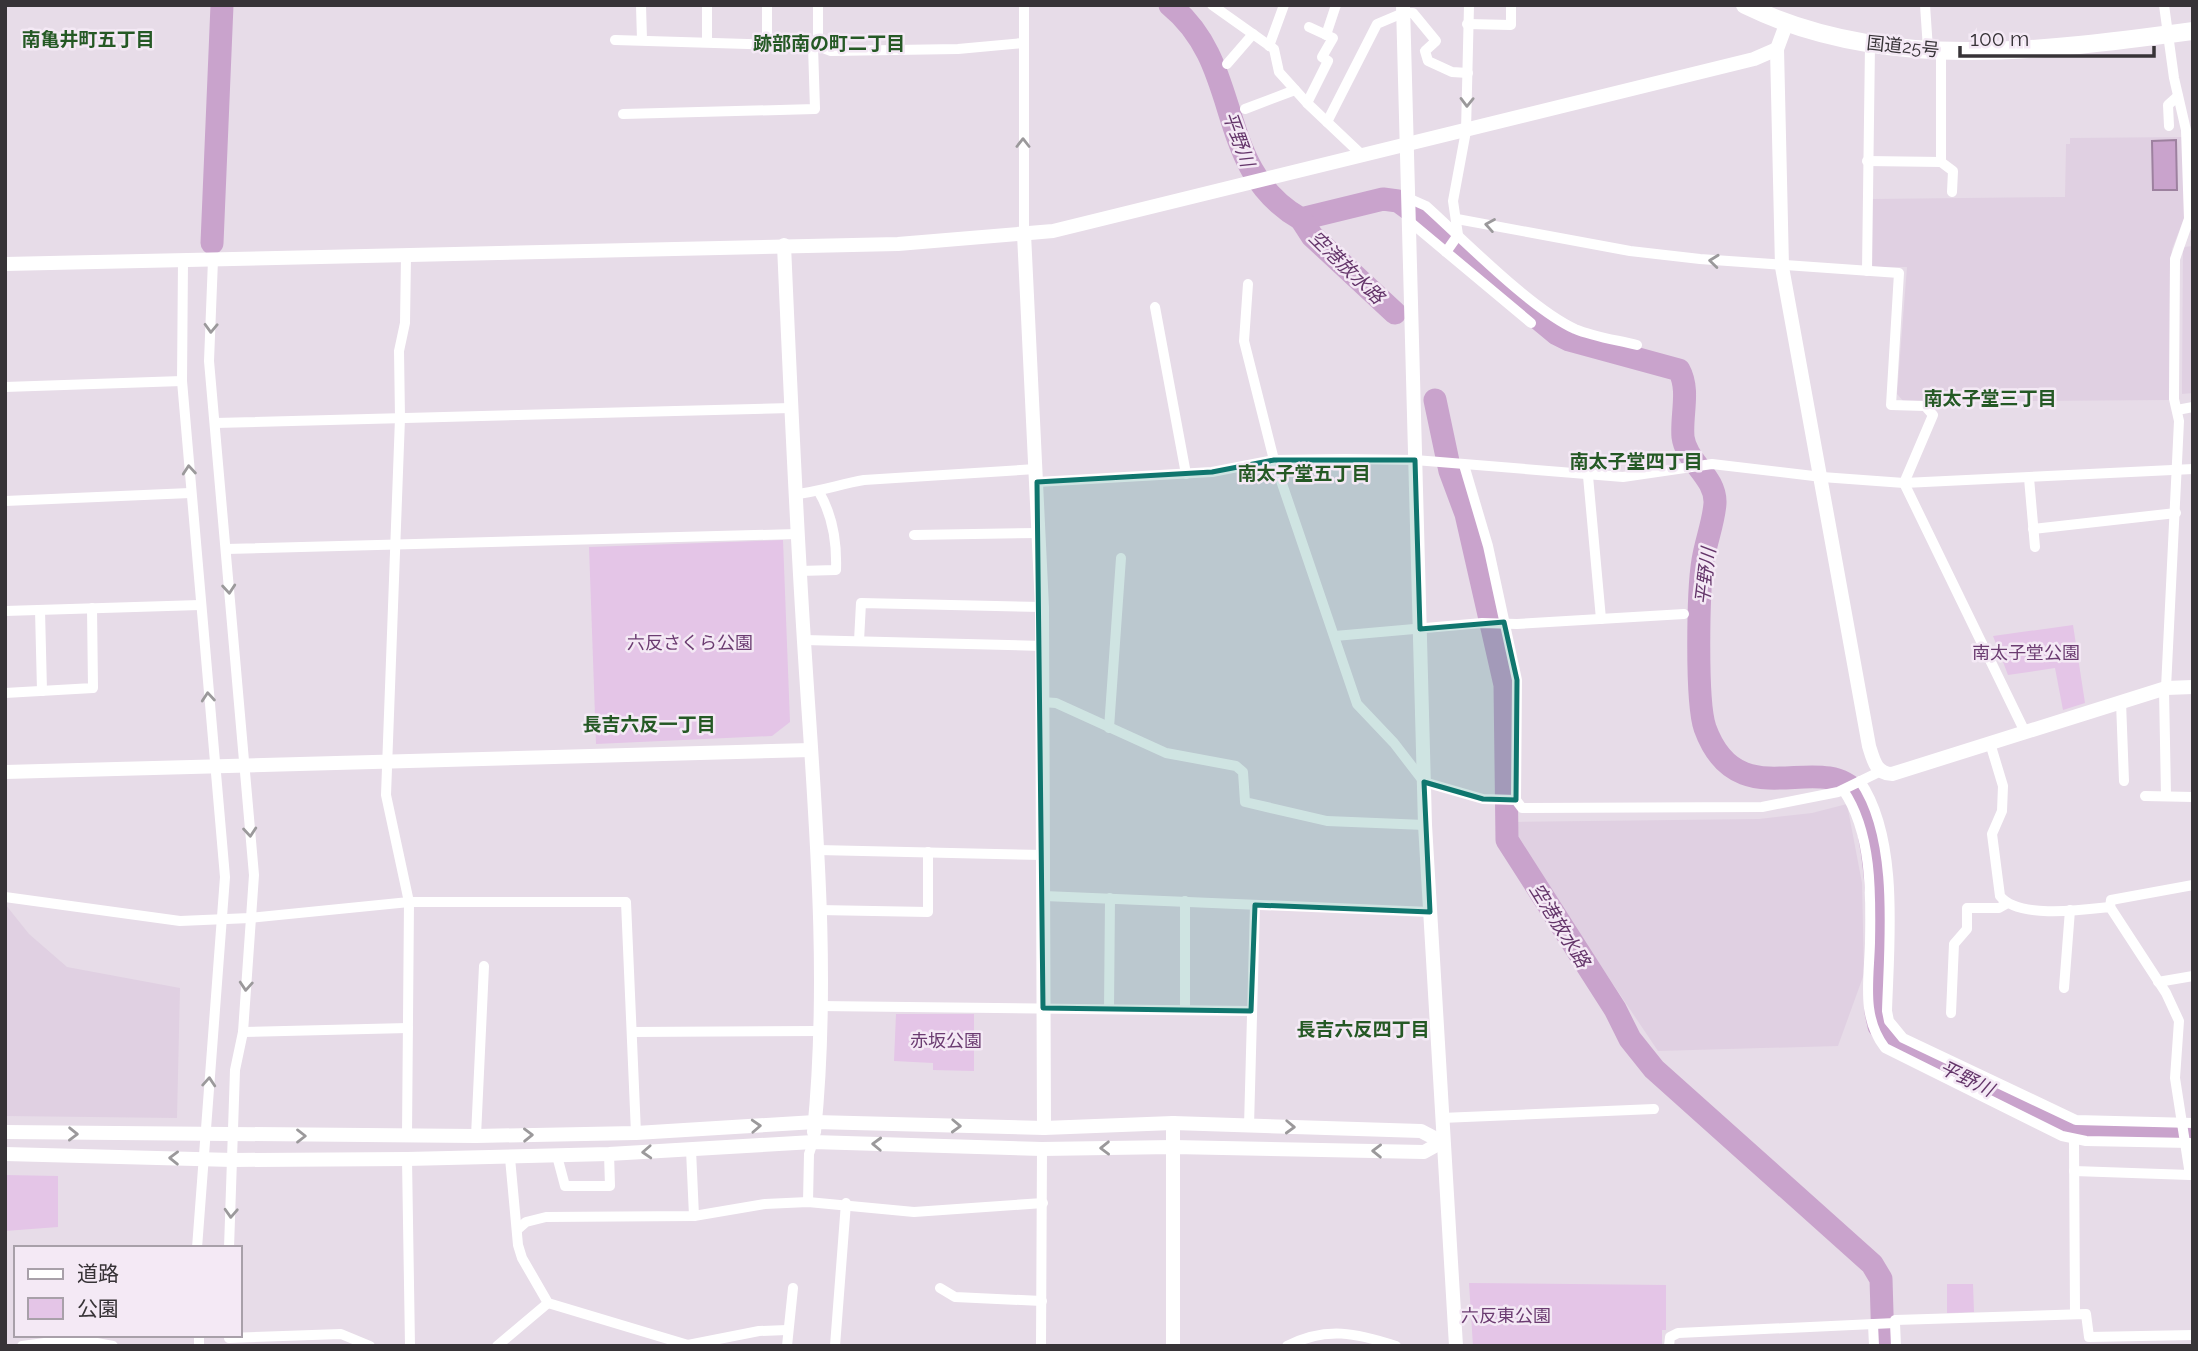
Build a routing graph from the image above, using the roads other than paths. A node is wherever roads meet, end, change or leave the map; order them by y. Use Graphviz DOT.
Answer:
graph roads {
  1 [pos="641,5"];
  2 [pos="707,5"];
  3 [pos="767,5"];
  4 [pos="818,5"];
  5 [pos="1024,5"];
  6 [pos="1212,5"];
  7 [pos="1284,5"];
  8 [pos="1336,5"];
  9 [pos="1469,5"];
  10 [pos="1511,5"];
  11 [pos="1745,5"];
  12 [pos="1925,5"];
  13 [pos="2164,5"];
  14 [pos="1403,9"];
  15 [pos="1787,22"];
  16 [pos="1468,24"];
  17 [pos="1309,27"];
  18 [pos="2193,31"];
  19 [pos="1252,34"];
  20 [pos="2168,34"];
  21 [pos="1326,35"];
  22 [pos="615,40"];
  23 [pos="642,40"];
  24 [pos="707,42"];
  25 [pos="1023,43"];
  26 [pos="768,44"];
  27 [pos="1870,44"];
  28 [pos="816,46"];
  29 [pos="1269,46"];
  30 [pos="1777,49"];
  31 [pos="1935,50"];
  32 [pos="1227,64"];
  33 [pos="1468,73"];
  34 [pos="1295,90"];
  35 [pos="2178,96"];
  36 [pos="1307,103"];
  37 [pos="1245,109"];
  38 [pos="623,114"];
  39 [pos="1327,122"];
  40 [pos="2169,126"];
  41 [pos="1466,131"];
  42 [pos="1407,145"];
  43 [pos="1363,156"];
  44 [pos="1867,161"];
  45 [pos="1941,162"];
  46 [pos="1952,192"];
  47 [pos="1408,198"];
  48 [pos="1457,219"];
  49 [pos="1409,221"];
  50 [pos="1024,234"];
  51 [pos="1458,235"];
  52 [pos="784,245"];
  53 [pos="1446,252"];
  54 [pos="406,256"];
  55 [pos="214,260"];
  56 [pos="183,261"];
  57 [pos="5,264"];
  58 [pos="1782,267"];
  59 [pos="1867,271"];
  60 [pos="1248,284"];
  61 [pos="1155,307"];
  62 [pos="1531,323"];
  63 [pos="1637,345"];
  64 [pos="182,381"];
  65 [pos="5,387"];
  66 [pos="2193,407"];
  67 [pos="791,408"];
  68 [pos="2176,410"];
  69 [pos="400,418"];
  70 [pos="215,423"];
  71 [pos="1274,460"];
  72 [pos="1415,460"];
  73 [pos="1464,465"];
  74 [pos="2177,468"];
  75 [pos="2193,469"];
  76 [pos="1186,474"];
  77 [pos="1036,475"];
  78 [pos="1588,476"];
  79 [pos="1822,477"];
  80 [pos="2029,478"];
  81 [pos="1904,482"];
  82 [pos="819,492"];
  83 [pos="191,493"];
  84 [pos="795,494"];
  85 [pos="5,501"];
  86 [pos="2176,513"];
  87 [pos="2034,529"];
  88 [pos="1039,533"];
  89 [pos="797,534"];
  90 [pos="914,535"];
  91 [pos="396,544"];
  92 [pos="2035,547"];
  93 [pos="226,549"];
  94 [pos="1121,558"];
  95 [pos="799,571"];
  96 [pos="200,605"];
  97 [pos="1042,607"];
  98 [pos="92,608"];
  99 [pos="40,610"];
  100 [pos="5,611"];
  101 [pos="1684,614"];
  102 [pos="1601,619"];
  103 [pos="1504,622"];
  104 [pos="1420,629"];
  105 [pos="1335,636"];
  106 [pos="804,640"];
  107 [pos="859,641"];
  108 [pos="1043,646"];
  109 [pos="2193,687"];
  110 [pos="2165,688"];
  111 [pos="42,691"];
  112 [pos="5,693"];
  113 [pos="1042,702"];
  114 [pos="2122,702"];
  115 [pos="1109,728"];
  116 [pos="2025,732"];
  117 [pos="1990,743"];
  118 [pos="811,750"];
  119 [pos="388,761"];
  120 [pos="244,764"];
  121 [pos="214,765"];
  122 [pos="1881,771"];
  123 [pos="5,772"];
  124 [pos="1860,781"];
  125 [pos="2124,781"];
  126 [pos="1424,782"];
  127 [pos="1843,790"];
  128 [pos="2145,796"];
  129 [pos="2166,796"];
  130 [pos="2193,797"];
  131 [pos="1516,800"];
  132 [pos="1425,825"];
  133 [pos="818,850"];
  134 [pos="928,852"];
  135 [pos="1043,855"];
  136 [pos="2193,885"];
  137 [pos="5,897"];
  138 [pos="1044,897"];
  139 [pos="1110,898"];
  140 [pos="1185,901"];
  141 [pos="409,902"];
  142 [pos="2006,904"];
  143 [pos="1255,905"];
  144 [pos="2110,907"];
  145 [pos="819,911"];
  146 [pos="2070,911"];
  147 [pos="1430,912"];
  148 [pos="250,918"];
  149 [pos="221,920"];
  150 [pos="484,966"];
  151 [pos="2193,976"];
  152 [pos="2158,982"];
  153 [pos="2064,988"];
  154 [pos="819,1006"];
  155 [pos="1043,1008"];
  156 [pos="1109,1009"];
  157 [pos="1185,1010"];
  158 [pos="1251,1011"];
  159 [pos="1951,1013"];
  160 [pos="408,1028"];
  161 [pos="819,1031"];
  162 [pos="243,1032"];
  163 [pos="632,1032"];
  164 [pos="2193,1104"];
  165 [pos="2180,1107"];
  166 [pos="1654,1109"];
  167 [pos="1441,1118"];
  168 [pos="815,1122"];
  169 [pos="2188,1123"];
  170 [pos="1173,1124"];
  171 [pos="1249,1126"];
  172 [pos="1044,1128"];
  173 [pos="5,1132"];
  174 [pos="636,1133"];
  175 [pos="205,1136"];
  176 [pos="234,1136"];
  177 [pos="407,1136"];
  178 [pos="476,1136"];
  179 [pos="2074,1139"];
  180 [pos="813,1142"];
  181 [pos="1442,1142"];
  182 [pos="2189,1143"];
  183 [pos="1173,1147"];
  184 [pos="1042,1149"];
  185 [pos="691,1150"];
  186 [pos="5,1154"];
  187 [pos="609,1154"];
  188 [pos="557,1156"];
  189 [pos="510,1157"];
  190 [pos="203,1159"];
  191 [pos="407,1159"];
  192 [pos="233,1160"];
  193 [pos="2074,1171"];
  194 [pos="808,1202"];
  195 [pos="846,1203"];
  196 [pos="1042,1203"];
  197 [pos="694,1216"];
  198 [pos="518,1229"];
  199 [pos="197,1246"];
  200 [pos="229,1246"];
  201 [pos="793,1288"];
  202 [pos="940,1288"];
  203 [pos="1042,1301"];
  204 [pos="548,1303"];
  205 [pos="2075,1314"];
  206 [pos="1895,1323"];
  207 [pos="1873,1324"];
  208 [pos="787,1330"];
  209 [pos="2193,1335"];
  210 [pos="229,1340"];
  211 [pos="75,1342"];
  212 [pos="697,1345"];
  213 [pos="22,1346"];
  214 [pos="113,1346"];
  215 [pos="370,1346"];
  216 [pos="410,1346"];
  217 [pos="497,1346"];
  218 [pos="787,1346"];
  219 [pos="835,1346"];
  220 [pos="1041,1346"];
  221 [pos="1173,1346"];
  222 [pos="1287,1346"];
  223 [pos="1396,1346"];
  224 [pos="1457,1346"];
  225 [pos="1668,1346"];
  226 [pos="1874,1346"];
  227 [pos="1896,1346"];
  1 -- 23 [label="street"];
  2 -- 24 [label="street"];
  3 -- 26 [label="street"];
  4 -- 28 [label="street"];
  5 -- 25 [label="street"];
  6 -- 19 [label="street"];
  7 -- 29 [label="street"];
  8 -- 21 [label="street"];
  9 -- 16 [label="street"];
  10 -- 16 [label="street"];
  11 -- 15 [label="highway, 国道25号"];
  12 -- 31 [label="street"];
  13 -- 20 [label="street"];
  14 -- 33 [label="street"];
  14 -- 39 [label="street"];
  14 -- 42 [label="street"];
  15 -- 27 [label="highway, 国道25号"];
  15 -- 30 [label="street"];
  16 -- 33 [label="street"];
  17 -- 21 [label="street"];
  18 -- 20 [label="highway, 国道25号"];
  19 -- 29 [label="street"];
  19 -- 32 [label="street"];
  20 -- 31 [label="highway, 国道25号"];
  20 -- 35 [label="street"];
  21 -- 36 [label="street"];
  22 -- 23 [label="street"];
  23 -- 24 [label="street"];
  24 -- 26 [label="street"];
  25 -- 28 [label="street"];
  50 -- 25 [label="street, one-way"];
  26 -- 28 [label="street"];
  27 -- 31 [label="highway, 国道25号"];
  27 -- 44 [label="street"];
  28 -- 38 [label="street"];
  29 -- 34 [label="street"];
  30 -- 41 [label="street"];
  30 -- 58 [label="street"];
  31 -- 45 [label="street"];
  33 -- 41 [label="street, one-way"];
  34 -- 36 [label="street"];
  34 -- 37 [label="street"];
  35 -- 40 [label="street"];
  35 -- 68 [label="street"];
  36 -- 39 [label="street"];
  39 -- 43 [label="street"];
  41 -- 42 [label="street"];
  41 -- 48 [label="street"];
  42 -- 43 [label="street"];
  42 -- 47 [label="street"];
  43 -- 50 [label="street"];
  44 -- 45 [label="street"];
  44 -- 59 [label="street"];
  45 -- 46 [label="street"];
  47 -- 49 [label="street"];
  47 -- 51 [label="street"];
  48 -- 51 [label="street"];
  58 -- 48 [label="street, one-way"];
  49 -- 53 [label="street"];
  49 -- 72 [label="street"];
  50 -- 52 [label="street"];
  50 -- 77 [label="street"];
  51 -- 53 [label="street"];
  51 -- 63 [label="street"];
  52 -- 54 [label="street"];
  52 -- 67 [label="street"];
  53 -- 62 [label="street"];
  54 -- 55 [label="street"];
  54 -- 69 [label="street"];
  55 -- 56 [label="street"];
  55 -- 70 [label="street, one-way"];
  56 -- 57 [label="street"];
  56 -- 64 [label="street"];
  58 -- 59 [label="street"];
  58 -- 79 [label="street"];
  59 -- 81 [label="street"];
  60 -- 71 [label="street"];
  61 -- 76 [label="street"];
  64 -- 65 [label="street"];
  83 -- 64 [label="street, one-way"];
  66 -- 68 [label="street"];
  67 -- 69 [label="street"];
  67 -- 84 [label="street"];
  68 -- 74 [label="street"];
  69 -- 70 [label="street"];
  69 -- 91 [label="street"];
  70 -- 93 [label="street"];
  71 -- 72 [label="street"];
  71 -- 76 [label="street"];
  71 -- 105 [label="street"];
  72 -- 73 [label="street"];
  72 -- 104 [label="street"];
  73 -- 78 [label="street"];
  73 -- 103 [label="street"];
  74 -- 75 [label="street"];
  74 -- 80 [label="street"];
  74 -- 86 [label="street"];
  76 -- 77 [label="street"];
  77 -- 82 [label="street"];
  77 -- 88 [label="street"];
  78 -- 79 [label="street"];
  78 -- 102 [label="street"];
  79 -- 81 [label="street"];
  79 -- 122 [label="street"];
  80 -- 81 [label="street"];
  80 -- 87 [label="street"];
  81 -- 116 [label="street"];
  82 -- 84 [label="street"];
  82 -- 95 [label="street"];
  83 -- 85 [label="street"];
  83 -- 96 [label="street"];
  84 -- 89 [label="street"];
  86 -- 87 [label="street"];
  86 -- 110 [label="street"];
  87 -- 92 [label="street"];
  88 -- 90 [label="street"];
  88 -- 97 [label="street"];
  89 -- 91 [label="street"];
  89 -- 95 [label="street"];
  91 -- 93 [label="street"];
  91 -- 119 [label="street"];
  93 -- 120 [label="street, one-way"];
  94 -- 115 [label="street"];
  95 -- 106 [label="street"];
  96 -- 98 [label="street"];
  121 -- 96 [label="street, one-way"];
  97 -- 107 [label="street"];
  97 -- 108 [label="street"];
  98 -- 99 [label="street"];
  98 -- 111 [label="street"];
  99 -- 100 [label="street"];
  99 -- 111 [label="street"];
  101 -- 102 [label="street"];
  102 -- 103 [label="street"];
  103 -- 104 [label="street"];
  103 -- 131 [label="street"];
  104 -- 105 [label="street"];
  104 -- 126 [label="street"];
  105 -- 126 [label="street"];
  106 -- 107 [label="street"];
  106 -- 118 [label="street"];
  107 -- 108 [label="street"];
  108 -- 113 [label="street"];
  109 -- 110 [label="street"];
  110 -- 114 [label="street"];
  110 -- 129 [label="street"];
  111 -- 112 [label="street"];
  113 -- 115 [label="street"];
  113 -- 135 [label="street"];
  114 -- 116 [label="street"];
  114 -- 125 [label="street"];
  115 -- 132 [label="street"];
  116 -- 117 [label="street"];
  117 -- 122 [label="street"];
  117 -- 142 [label="street"];
  118 -- 119 [label="street"];
  118 -- 133 [label="street"];
  119 -- 120 [label="street"];
  119 -- 141 [label="street"];
  120 -- 121 [label="street"];
  120 -- 148 [label="street, one-way"];
  121 -- 123 [label="street"];
  121 -- 149 [label="street"];
  122 -- 124 [label="street"];
  124 -- 127 [label="street"];
  124 -- 169 [label="street"];
  126 -- 131 [label="street"];
  126 -- 132 [label="street"];
  127 -- 131 [label="street"];
  127 -- 179 [label="street"];
  128 -- 129 [label="street"];
  129 -- 130 [label="street"];
  132 -- 147 [label="street"];
  133 -- 134 [label="street"];
  133 -- 145 [label="street"];
  134 -- 135 [label="street"];
  134 -- 145 [label="street"];
  135 -- 138 [label="street"];
  136 -- 144 [label="street"];
  137 -- 149 [label="street"];
  138 -- 139 [label="street"];
  138 -- 155 [label="street"];
  139 -- 140 [label="street"];
  139 -- 156 [label="street"];
  140 -- 143 [label="street"];
  140 -- 157 [label="street"];
  141 -- 148 [label="street"];
  141 -- 160 [label="street"];
  141 -- 163 [label="street"];
  142 -- 146 [label="street"];
  142 -- 159 [label="street"];
  143 -- 147 [label="street"];
  143 -- 158 [label="street"];
  144 -- 146 [label="street"];
  144 -- 152 [label="street"];
  145 -- 154 [label="street"];
  146 -- 153 [label="street"];
  147 -- 167 [label="street"];
  148 -- 149 [label="street"];
  148 -- 162 [label="street, one-way"];
  175 -- 149 [label="street, one-way"];
  150 -- 178 [label="street"];
  151 -- 152 [label="street"];
  152 -- 165 [label="street"];
  154 -- 155 [label="street"];
  154 -- 161 [label="street"];
  155 -- 156 [label="street"];
  155 -- 172 [label="street"];
  156 -- 157 [label="street"];
  157 -- 158 [label="street"];
  158 -- 171 [label="street"];
  160 -- 162 [label="street"];
  160 -- 177 [label="street"];
  161 -- 163 [label="street"];
  161 -- 168 [label="street"];
  162 -- 176 [label="street"];
  163 -- 174 [label="street"];
  164 -- 165 [label="street"];
  165 -- 169 [label="street"];
  166 -- 167 [label="street"];
  167 -- 181 [label="street"];
  168 -- 172 [label="street, one-way"];
  174 -- 168 [label="street, one-way"];
  168 -- 180 [label="street"];
  169 -- 182 [label="street"];
  170 -- 171 [label="street"];
  170 -- 172 [label="street"];
  170 -- 183 [label="street"];
  171 -- 181 [label="street, one-way"];
  173 -- 175 [label="street, one-way"];
  178 -- 174 [label="street, one-way"];
  175 -- 176 [label="street"];
  175 -- 190 [label="street"];
  176 -- 177 [label="street, one-way"];
  176 -- 192 [label="street"];
  177 -- 178 [label="street"];
  179 -- 182 [label="street"];
  179 -- 193 [label="street"];
  184 -- 180 [label="street, one-way"];
  180 -- 185 [label="street"];
  180 -- 194 [label="street"];
  181 -- 183 [label="street, one-way"];
  181 -- 224 [label="street"];
  182 -- 193 [label="street"];
  183 -- 184 [label="street, one-way"];
  183 -- 221 [label="street"];
  184 -- 196 [label="street"];
  185 -- 187 [label="street, one-way"];
  185 -- 197 [label="street"];
  190 -- 186 [label="street, one-way"];
  187 -- 188 [label="street"];
  187 -- 188 [label="street"];
  188 -- 189 [label="street"];
  189 -- 191 [label="street"];
  189 -- 198 [label="street"];
  190 -- 192 [label="street"];
  190 -- 199 [label="street"];
  191 -- 192 [label="street"];
  191 -- 216 [label="street"];
  192 -- 200 [label="street, one-way"];
  193 -- 205 [label="street"];
  194 -- 195 [label="street"];
  194 -- 197 [label="street"];
  195 -- 196 [label="street"];
  195 -- 219 [label="street"];
  196 -- 203 [label="street"];
  197 -- 198 [label="street"];
  198 -- 204 [label="street"];
  201 -- 208 [label="street"];
  202 -- 203 [label="street"];
  203 -- 220 [label="street"];
  204 -- 212 [label="street"];
  204 -- 217 [label="street"];
  205 -- 206 [label="street"];
  205 -- 209 [label="street"];
  206 -- 207 [label="street"];
  206 -- 227 [label="street"];
  207 -- 225 [label="street"];
  207 -- 226 [label="street"];
  208 -- 212 [label="street"];
  208 -- 218 [label="street"];
  210 -- 215 [label="street"];
  211 -- 213 [label="street"];
  211 -- 214 [label="street"];
  222 -- 223 [label="street"];
}
